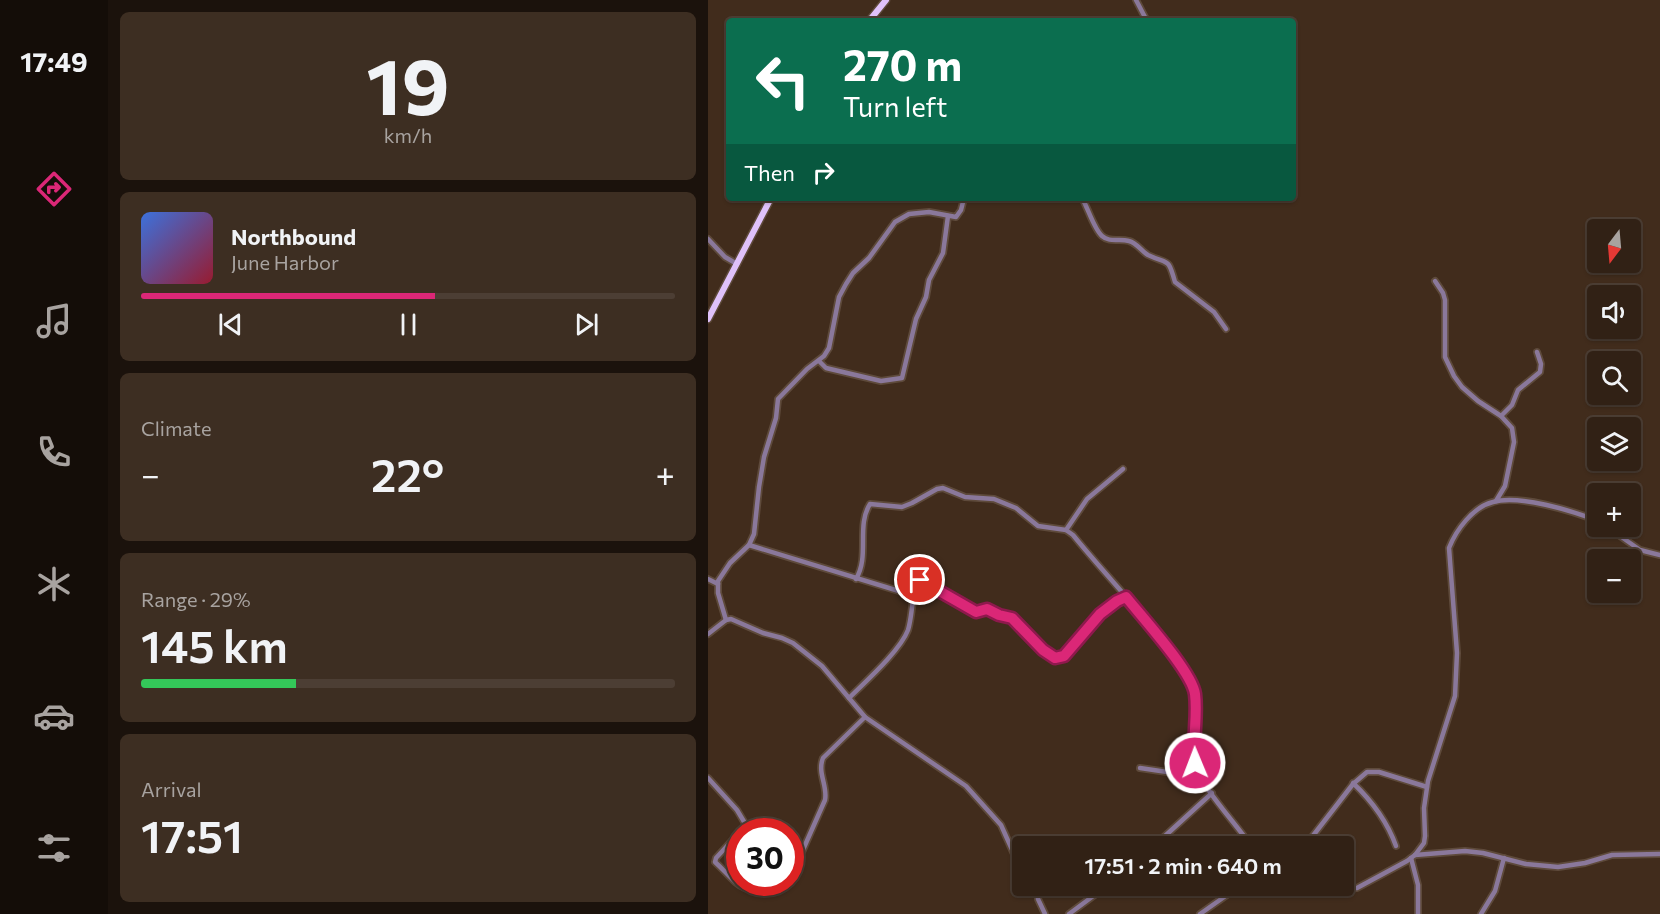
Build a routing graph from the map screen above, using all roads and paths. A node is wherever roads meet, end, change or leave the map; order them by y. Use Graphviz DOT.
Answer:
graph roads {
  1 [pos="886,0"];
  2 [pos="1136,0"];
  3 [pos="871,18"];
  4 [pos="1145,18"];
  5 [pos="769,201"];
  6 [pos="963,201"];
  7 [pos="1084,201"];
  8 [pos="948,216"];
  9 [pos="708,239"];
  10 [pos="737,264"];
  11 [pos="1435,280"];
  12 [pos="708,319"];
  13 [pos="1226,329"];
  14 [pos="1537,352"];
  15 [pos="819,361"];
  16 [pos="1501,416"];
  17 [pos="1123,469"];
  18 [pos="1496,501"];
  19 [pos="1587,517"];
  20 [pos="1066,530"];
  21 [pos="1622,537"];
  22 [pos="749,545"];
  23 [pos="1660,555"];
  24 [pos="708,579"];
  25 [pos="856,579"];
  26 [pos="718,584"];
  27 [pos="915,596"];
  28 [pos="1126,597"];
  29 [pos="726,620"];
  30 [pos="708,634"];
  31 [pos="849,698"];
  32 [pos="865,717"];
  33 [pos="1196,765"];
  34 [pos="1140,768"];
  35 [pos="708,778"];
  36 [pos="1353,783"];
  37 [pos="1427,787"];
  38 [pos="1212,793"];
  39 [pos="741,818"];
  40 [pos="1165,836"];
  41 [pos="1244,836"];
  42 [pos="1313,836"];
  43 [pos="726,846"];
  44 [pos="1396,846"];
  45 [pos="804,847"];
  46 [pos="1012,850"];
  47 [pos="1660,854"];
  48 [pos="1413,856"];
  49 [pos="1504,858"];
  50 [pos="726,873"];
  51 [pos="1354,888"];
  52 [pos="1038,896"];
  53 [pos="1093,896"];
  54 [pos="1225,896"];
  55 [pos="1045,914"];
  56 [pos="1069,914"];
  57 [pos="1200,914"];
  58 [pos="1418,914"];
  59 [pos="1481,914"];
  1 -- 3 [label="main road"];
  2 -- 4 [label="street"];
  5 -- 10 [label="main road"];
  6 -- 8 [label="street"];
  7 -- 13 [label="street"];
  8 -- 15 [label="street"];
  8 -- 15 [label="street"];
  9 -- 10 [label="street"];
  10 -- 12 [label="main road"];
  11 -- 16 [label="street"];
  14 -- 16 [label="street"];
  15 -- 22 [label="street"];
  16 -- 18 [label="street"];
  17 -- 20 [label="street"];
  18 -- 19 [label="street"];
  18 -- 37 [label="street"];
  20 -- 25 [label="street"];
  20 -- 28 [label="street"];
  21 -- 23 [label="street"];
  22 -- 25 [label="street"];
  22 -- 26 [label="street"];
  24 -- 26 [label="street"];
  25 -- 27 [label="street"];
  26 -- 29 [label="street"];
  27 -- 28 [label="street"];
  27 -- 31 [label="street"];
  28 -- 33 [label="street"];
  29 -- 30 [label="street"];
  29 -- 31 [label="street"];
  31 -- 32 [label="street"];
  32 -- 45 [label="street"];
  32 -- 46 [label="street"];
  33 -- 34 [label="street"];
  33 -- 38 [label="street"];
  35 -- 39 [label="street"];
  36 -- 37 [label="street"];
  36 -- 42 [label="street"];
  36 -- 44 [label="street"];
  37 -- 48 [label="street"];
  38 -- 40 [label="street"];
  38 -- 41 [label="street"];
  43 -- 50 [label="street"];
  47 -- 49 [label="street"];
  48 -- 49 [label="street"];
  48 -- 51 [label="street"];
  48 -- 58 [label="street"];
  49 -- 59 [label="street"];
  52 -- 55 [label="street"];
  53 -- 56 [label="street"];
  54 -- 57 [label="street"];
}
